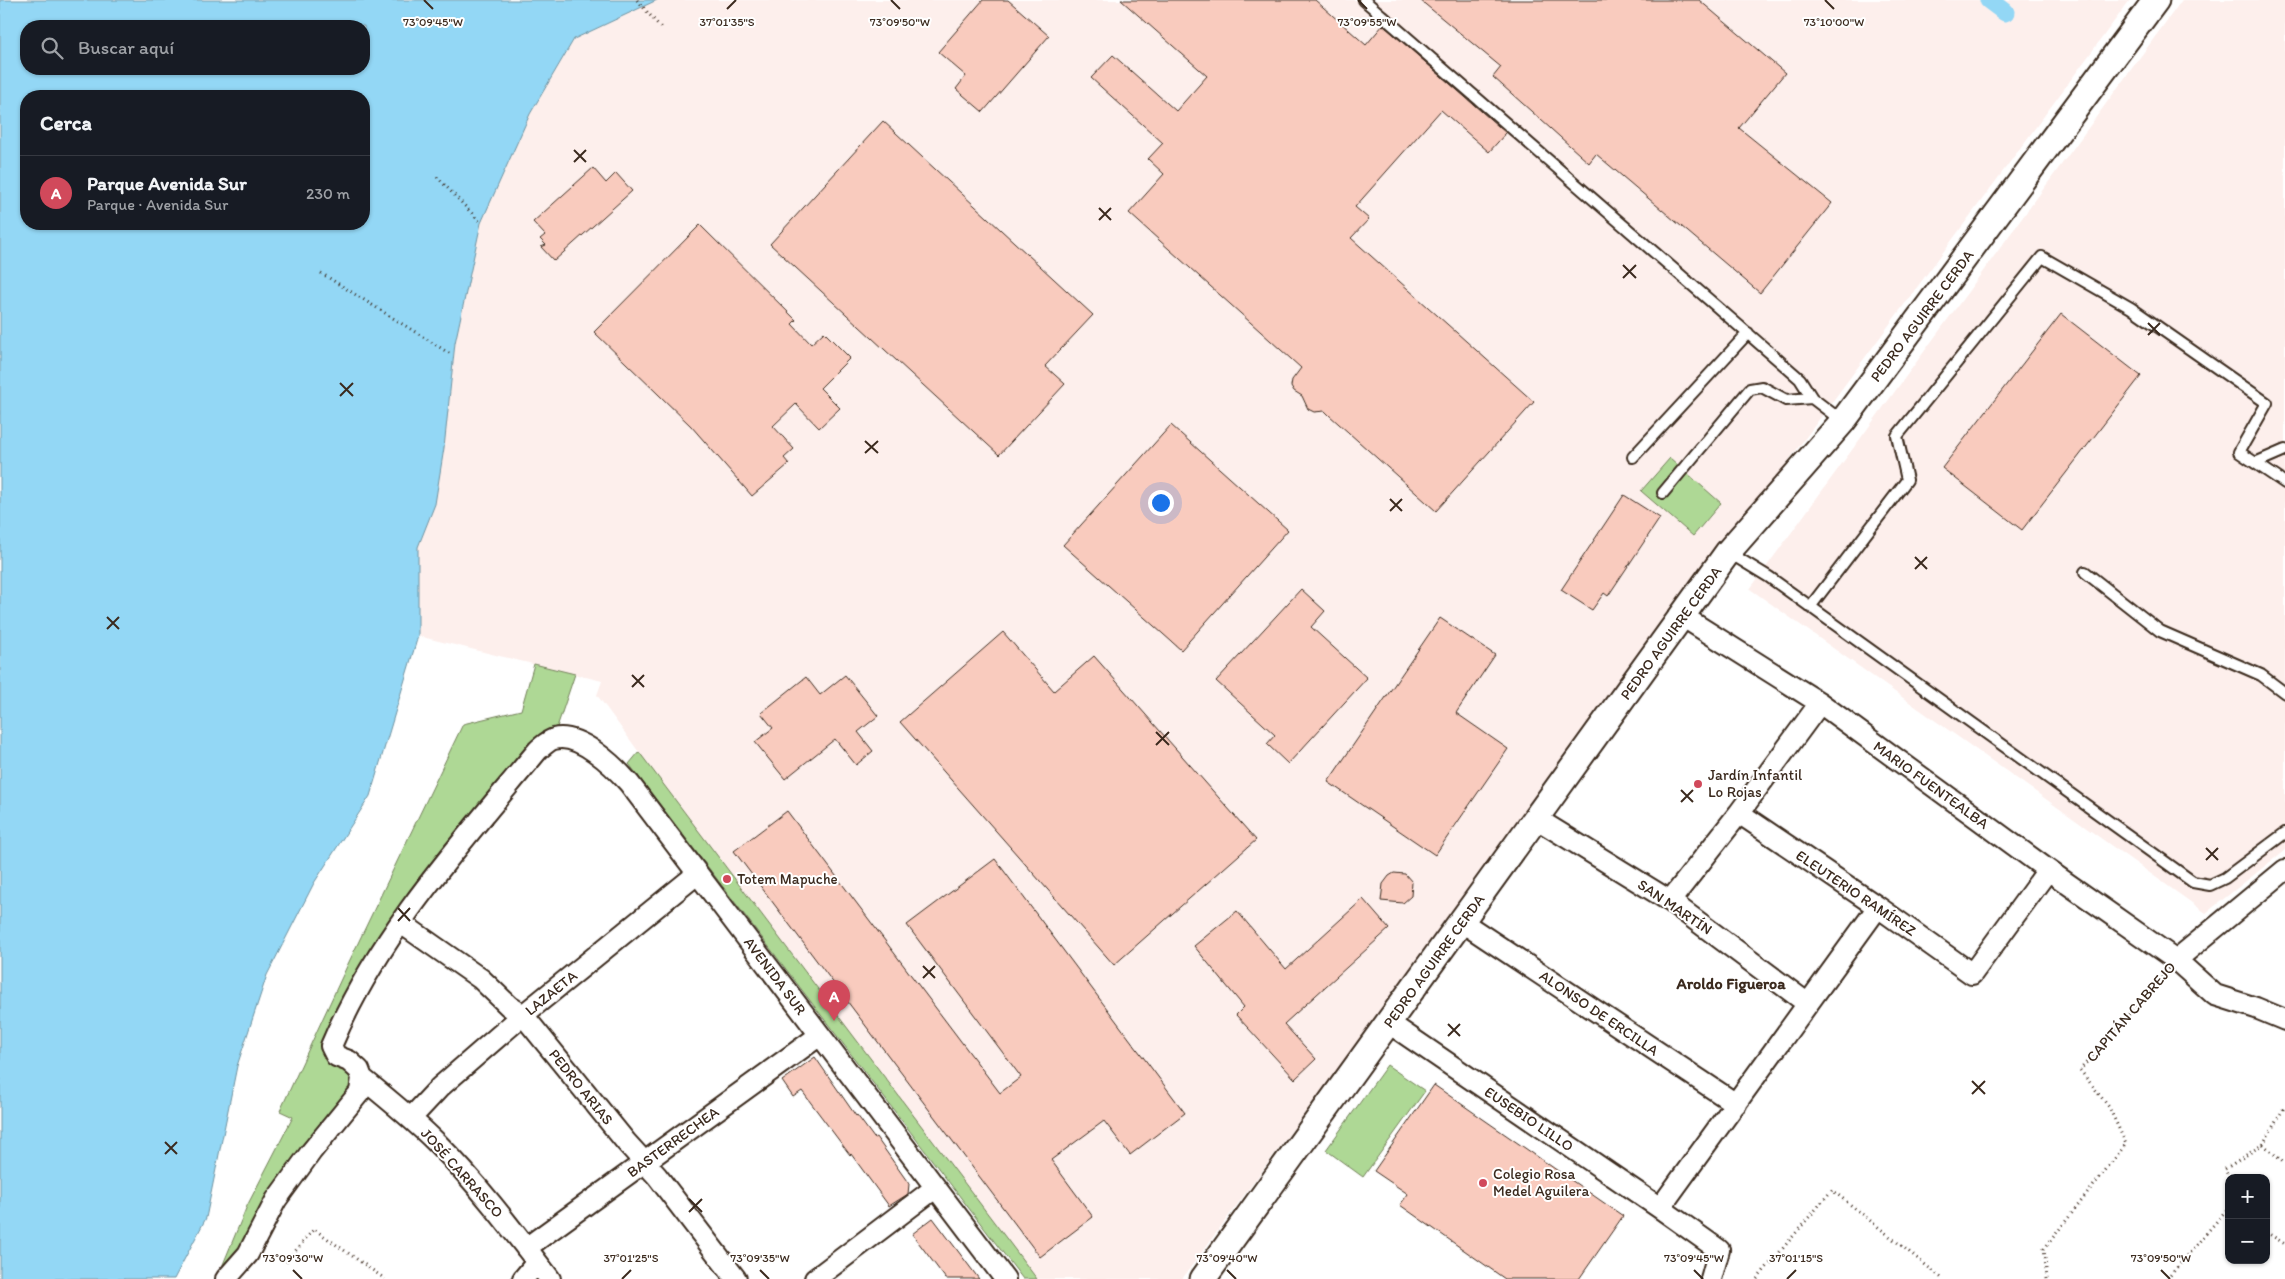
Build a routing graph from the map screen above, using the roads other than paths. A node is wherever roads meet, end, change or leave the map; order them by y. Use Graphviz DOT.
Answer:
graph roads {
  1 [pos="1364,0"];
  2 [pos="2156,0"];
  3 [pos="1748,333"];
  4 [pos="1812,398"];
  5 [pos="1843,421"];
  6 [pos="2285,450"];
  7 [pos="1633,457"];
  8 [pos="2255,463"];
  9 [pos="2285,483"];
  10 [pos="1663,493"];
  11 [pos="1728,552"];
  12 [pos="2085,572"];
  13 [pos="1810,606"];
  14 [pos="1682,616"];
  15 [pos="2285,693"];
  16 [pos="1820,703"];
  17 [pos="1739,813"];
  18 [pos="1537,820"];
  19 [pos="2285,833"];
  20 [pos="2048,870"];
  21 [pos="2285,870"];
  22 [pos="697,874"];
  23 [pos="1670,901"];
  24 [pos="1878,907"];
  25 [pos="1462,922"];
  26 [pos="401,923"];
  27 [pos="2176,960"];
  28 [pos="1808,1004"];
  29 [pos="523,1015"];
  30 [pos="2285,1020"];
  31 [pos="1389,1023"];
  32 [pos="820,1035"];
  33 [pos="362,1078"];
  34 [pos="1736,1104"];
  35 [pos="411,1118"];
  36 [pos="645,1163"];
  37 [pos="935,1188"];
  38 [pos="1660,1208"];
  39 [pos="532,1255"];
  40 [pos="226,1279"];
  41 [pos="523,1279"];
  42 [pos="550,1279"];
  43 [pos="736,1279"];
  44 [pos="814,1279"];
  45 [pos="1005,1279"];
  46 [pos="1203,1279"];
  47 [pos="1711,1279"];
  1 -- 3 [label="lane"];
  2 -- 5 [label="street, PEDRO AGUIRRE CERDA"];
  3 -- 4 [label="lane"];
  3 -- 7 [label="lane"];
  4 -- 5 [label="lane"];
  4 -- 10 [label="lane"];
  5 -- 11 [label="street, PEDRO AGUIRRE CERDA"];
  6 -- 8 [label="lane"];
  8 -- 9 [label="lane"];
  8 -- 13 [label="lane"];
  11 -- 13 [label="lane"];
  11 -- 14 [label="street, PEDRO AGUIRRE CERDA"];
  12 -- 15 [label="lane"];
  13 -- 19 [label="lane"];
  14 -- 16 [label="street, MARIO FUENTEALBA"];
  14 -- 18 [label="street, PEDRO AGUIRRE CERDA"];
  16 -- 17 [label="street"];
  16 -- 20 [label="street, MARIO FUENTEALBA"];
  17 -- 23 [label="street"];
  17 -- 24 [label="street, ELEUTERIO RAMÍREZ"];
  18 -- 23 [label="street, SAN MARTÍN"];
  18 -- 25 [label="street, PEDRO AGUIRRE CERDA"];
  20 -- 24 [label="street, ELEUTERIO RAMÍREZ"];
  20 -- 27 [label="street, MARIO FUENTEALBA"];
  21 -- 27 [label="street, CAPITÁN CABREJO"];
  22 -- 26 [label="street, AVENIDA SUR"];
  22 -- 29 [label="street, LAZAETA"];
  22 -- 32 [label="street, AVENIDA SUR"];
  23 -- 28 [label="street, SAN MARTÍN"];
  24 -- 28 [label="street"];
  25 -- 31 [label="street, PEDRO AGUIRRE CERDA"];
  25 -- 34 [label="street, ALONSO DE ERCILLA"];
  26 -- 29 [label="street, PEDRO ARIAS"];
  26 -- 33 [label="street, JOSÉ CARRASCO"];
  27 -- 30 [label="street, MARIO FUENTEALBA"];
  28 -- 34 [label="street"];
  29 -- 35 [label="street, LAZAETA"];
  29 -- 36 [label="street, PEDRO ARIAS"];
  31 -- 38 [label="street, EUSEBIO LILLO"];
  31 -- 46 [label="street, PEDRO AGUIRRE CERDA"];
  32 -- 36 [label="street, BASTERRECHEA"];
  32 -- 37 [label="street, AVENIDA SUR"];
  33 -- 35 [label="street, JOSÉ CARRASCO"];
  33 -- 40 [label="street"];
  34 -- 38 [label="street"];
  35 -- 39 [label="street, JOSÉ CARRASCO"];
  36 -- 39 [label="street, BASTERRECHEA"];
  36 -- 43 [label="street, PEDRO ARIAS"];
  37 -- 44 [label="street"];
  37 -- 45 [label="street, AVENIDA SUR"];
  38 -- 47 [label="street, EUSEBIO LILLO"];
  39 -- 41 [label="street, BASTERRECHEA"];
  39 -- 42 [label="street, JOSÉ CARRASCO"];
}
